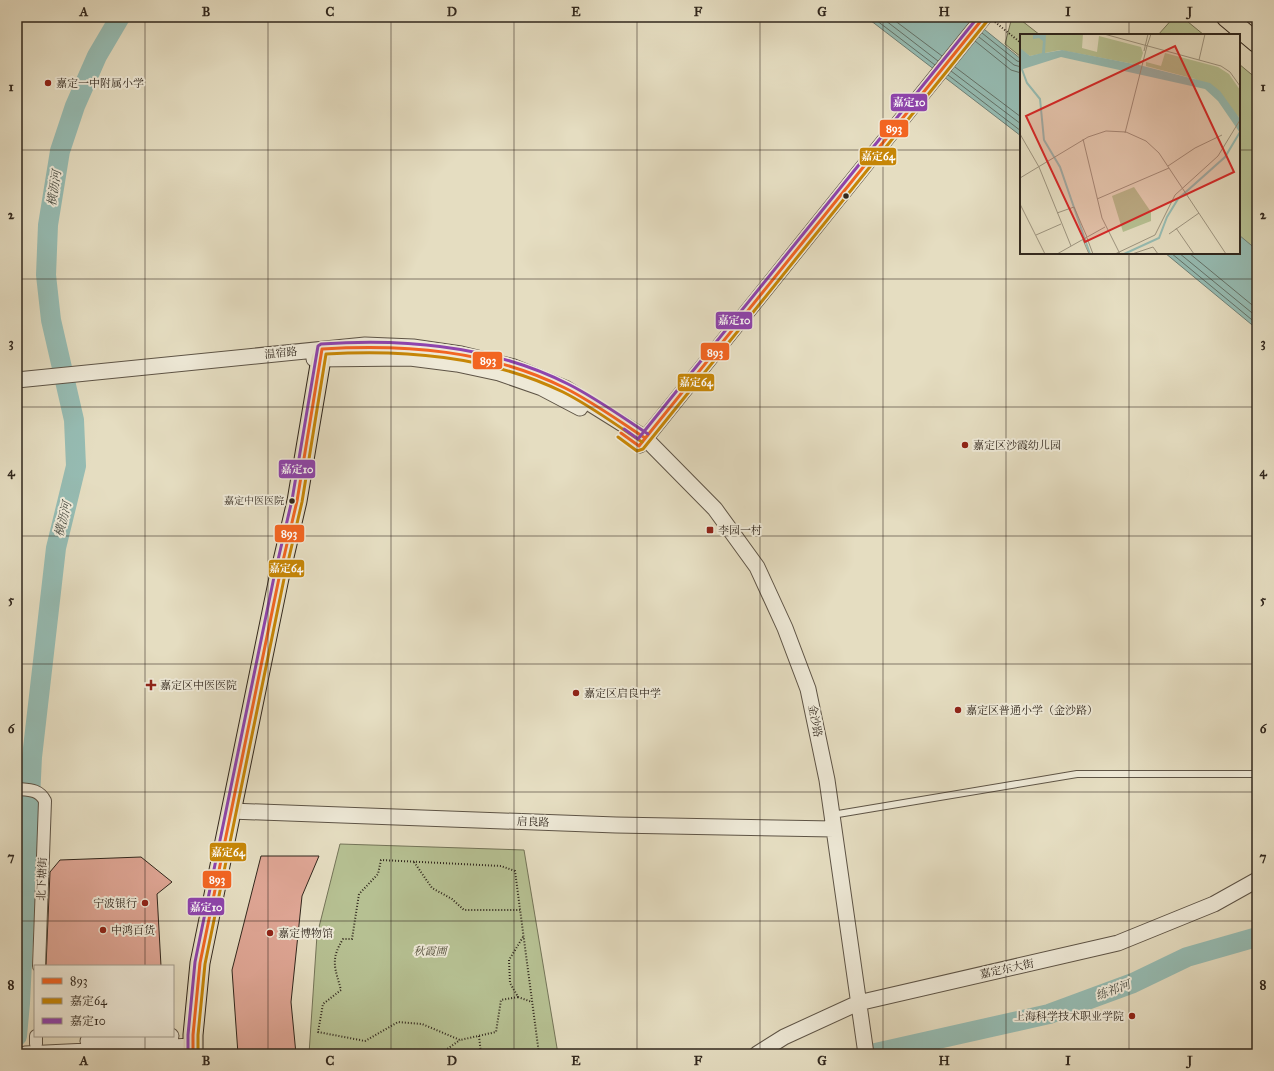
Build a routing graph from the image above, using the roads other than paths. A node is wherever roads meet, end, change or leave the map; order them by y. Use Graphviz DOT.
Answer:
graph roads {
  1 [pos="1211,17"];
  2 [pos="1226,17"];
  3 [pos="985,18"];
  4 [pos="1231,34"];
  5 [pos="1240,42"];
  6 [pos="1257,43"];
  7 [pos="1257,56"];
  8 [pos="321,358"];
  9 [pos="78,378"];
  10 [pos="17,380"];
  11 [pos="48,381"];
  12 [pos="17,390"];
  13 [pos="642,442"];
  14 [pos="1257,774"];
  15 [pos="17,789"];
  16 [pos="232,811"];
  17 [pos="831,825"];
  18 [pos="1257,880"];
  19 [pos="39,965"];
  20 [pos="854,1005"];
  21 [pos="158,1037"];
  22 [pos="174,1037"];
  23 [pos="193,1045"];
  24 [pos="28,1046"];
  25 [pos="863,1052"];
  26 [pos="757,1054"];
  1 -- 4 [label="main road"];
  2 -- 6 [label="main road"];
  3 -- 13 [label="street"];
  5 -- 7 [label="main road"];
  8 -- 9 [label="street"];
  8 -- 13 [label="street"];
  8 -- 16 [label="main road"];
  9 -- 11 [label="street, 温宿路"];
  9 -- 13 [label="street, 温宿路"];
  10 -- 11 [label="street, 温宿路"];
  11 -- 12 [label="street"];
  13 -- 17 [label="street, 金沙路"];
  14 -- 17 [label="lane"];
  15 -- 19 [label="street, 北下塘街"];
  16 -- 17 [label="street, 启良路"];
  16 -- 23 [label="main road"];
  17 -- 20 [label="street, 金沙路"];
  18 -- 20 [label="street, 嘉定东大街"];
  20 -- 25 [label="street, 金沙路"];
  20 -- 26 [label="street, 嘉定东大街"];
  21 -- 24 [label="street"];
  22 -- 23 [label="street"];
  23 -- 24 [label="street"];
}
